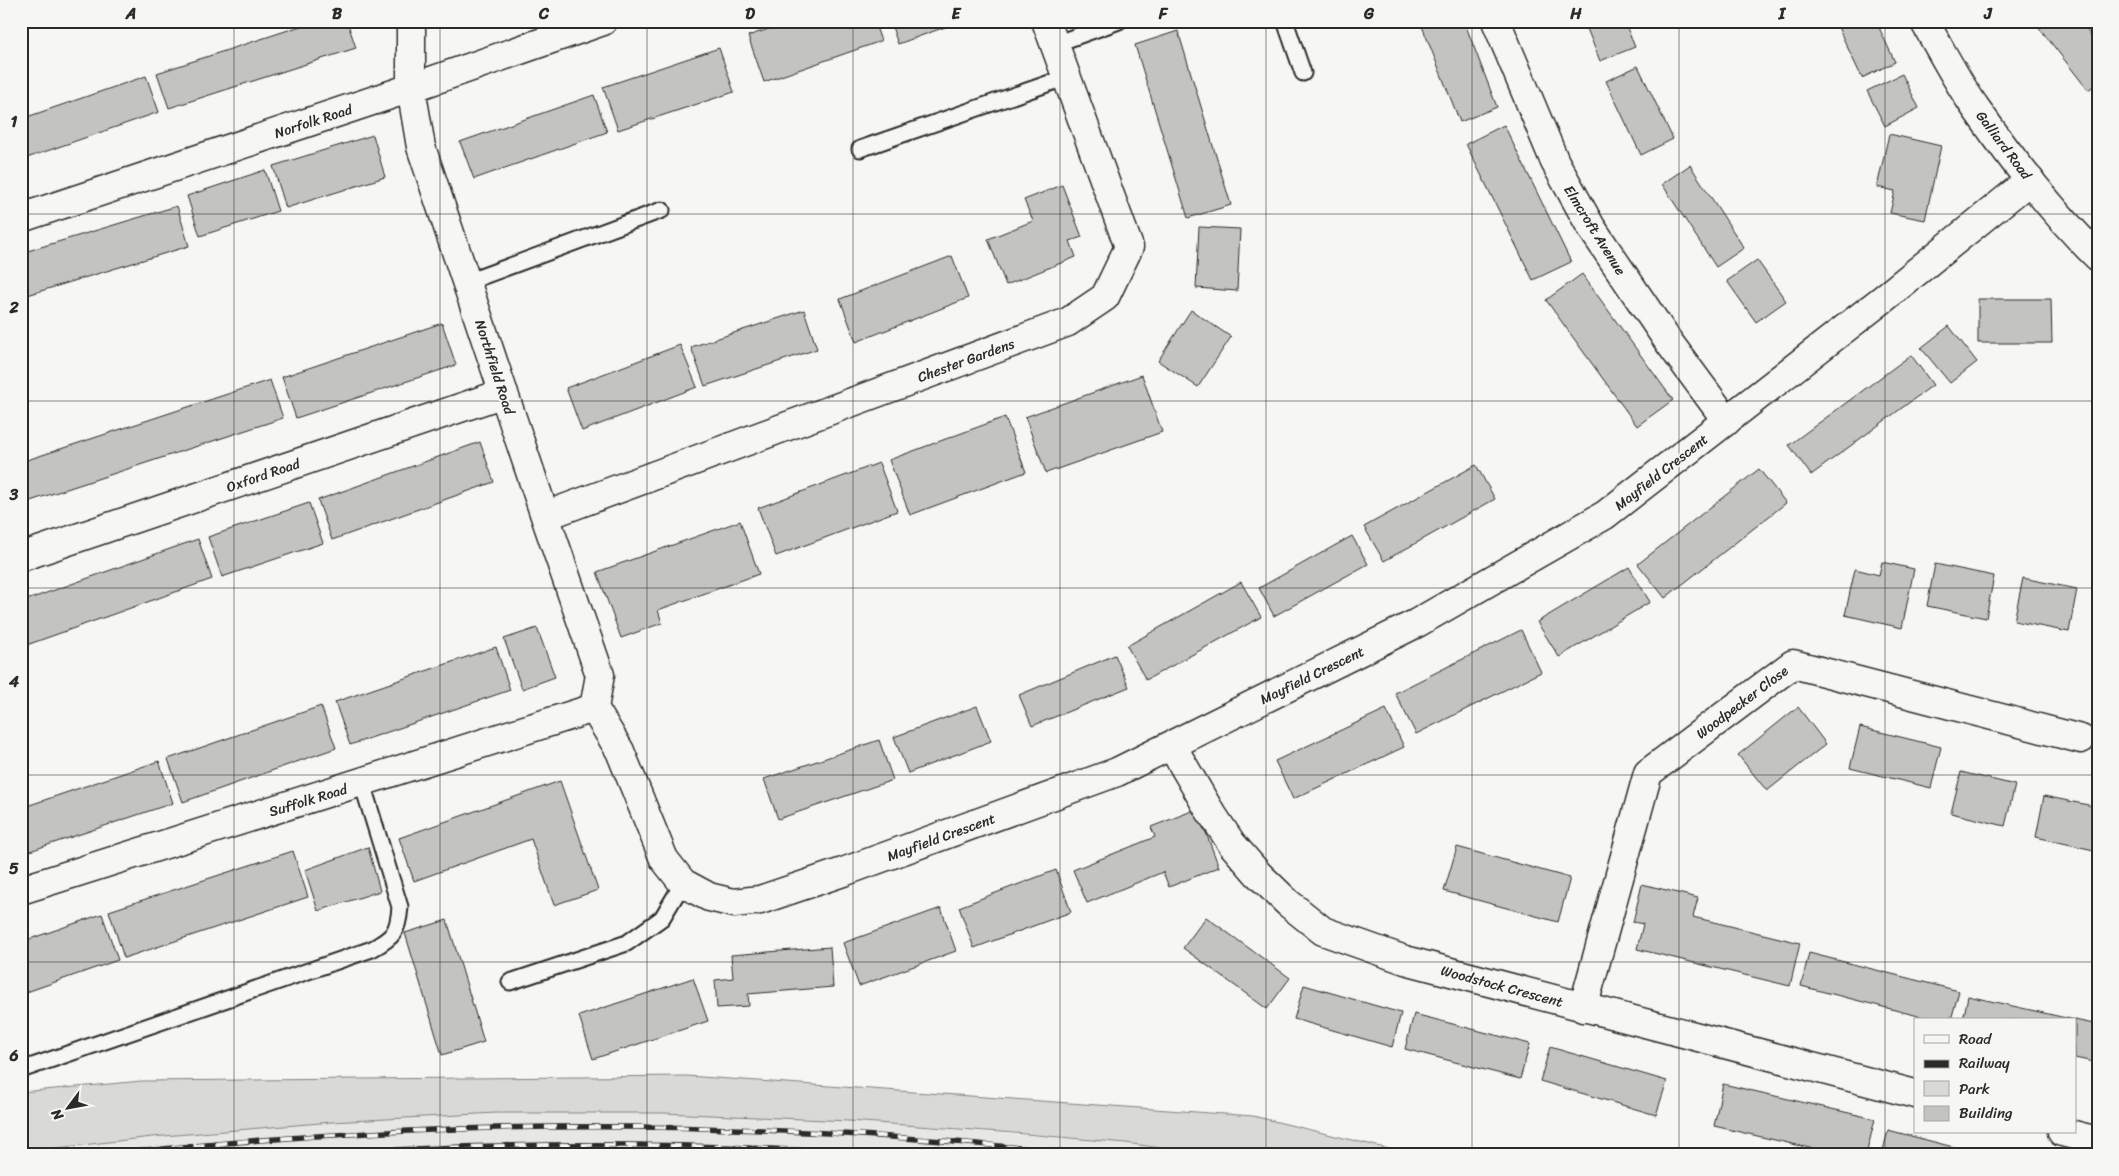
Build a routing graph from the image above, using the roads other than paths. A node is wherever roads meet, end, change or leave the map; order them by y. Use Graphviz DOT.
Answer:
graph roads {
  1 [pos="410,21"];
  2 [pos="603,21"];
  3 [pos="1119,21"];
  4 [pos="1285,21"];
  5 [pos="1496,21"];
  6 [pos="1924,21"];
  7 [pos="1050,33"];
  8 [pos="1302,73"];
  9 [pos="1067,77"];
  10 [pos="411,88"];
  11 [pos="860,149"];
  12 [pos="2030,180"];
  13 [pos="662,210"];
  14 [pos="21,218"];
  15 [pos="2098,258"];
  16 [pos="467,282"];
  17 [pos="504,393"];
  18 [pos="1727,421"];
  19 [pos="545,516"];
  20 [pos="21,557"];
  21 [pos="594,708"];
  22 [pos="2081,739"];
  23 [pos="1172,746"];
  24 [pos="362,783"];
  25 [pos="683,883"];
  26 [pos="21,890"];
  27 [pos="510,982"];
  28 [pos="1583,1008"];
  29 [pos="21,1070"];
  30 [pos="1914,1094"];
  31 [pos="2070,1134"];
  32 [pos="2098,1141"];
  1 -- 10 [label="street, Northfield Road"];
  2 -- 10 [label="street, Norfolk Road"];
  3 -- 7 [label="lane"];
  4 -- 8 [label="lane"];
  5 -- 18 [label="street, Elmcroft Avenue"];
  6 -- 12 [label="street, Galliard Road"];
  7 -- 9 [label="street, Chester Gardens"];
  9 -- 11 [label="lane"];
  9 -- 19 [label="street, Chester Gardens"];
  10 -- 14 [label="street, Norfolk Road"];
  10 -- 16 [label="street, Northfield Road"];
  12 -- 15 [label="street, Galliard Road"];
  12 -- 18 [label="street, Mayfield Crescent"];
  13 -- 16 [label="lane"];
  16 -- 17 [label="street, Northfield Road"];
  17 -- 19 [label="street, Northfield Road"];
  17 -- 20 [label="street, Oxford Road"];
  18 -- 23 [label="street, Mayfield Crescent"];
  19 -- 21 [label="street, Northfield Road"];
  21 -- 24 [label="street, Suffolk Road"];
  21 -- 25 [label="street, Mayfield Crescent"];
  22 -- 28 [label="street, Woodpecker Close"];
  23 -- 25 [label="street, Mayfield Crescent"];
  23 -- 28 [label="street, Woodstock Crescent"];
  24 -- 26 [label="street, Suffolk Road"];
  24 -- 29 [label="lane"];
  25 -- 27 [label="lane"];
  28 -- 30 [label="street, Woodstock Crescent"];
  31 -- 32 [label="street"];
}
